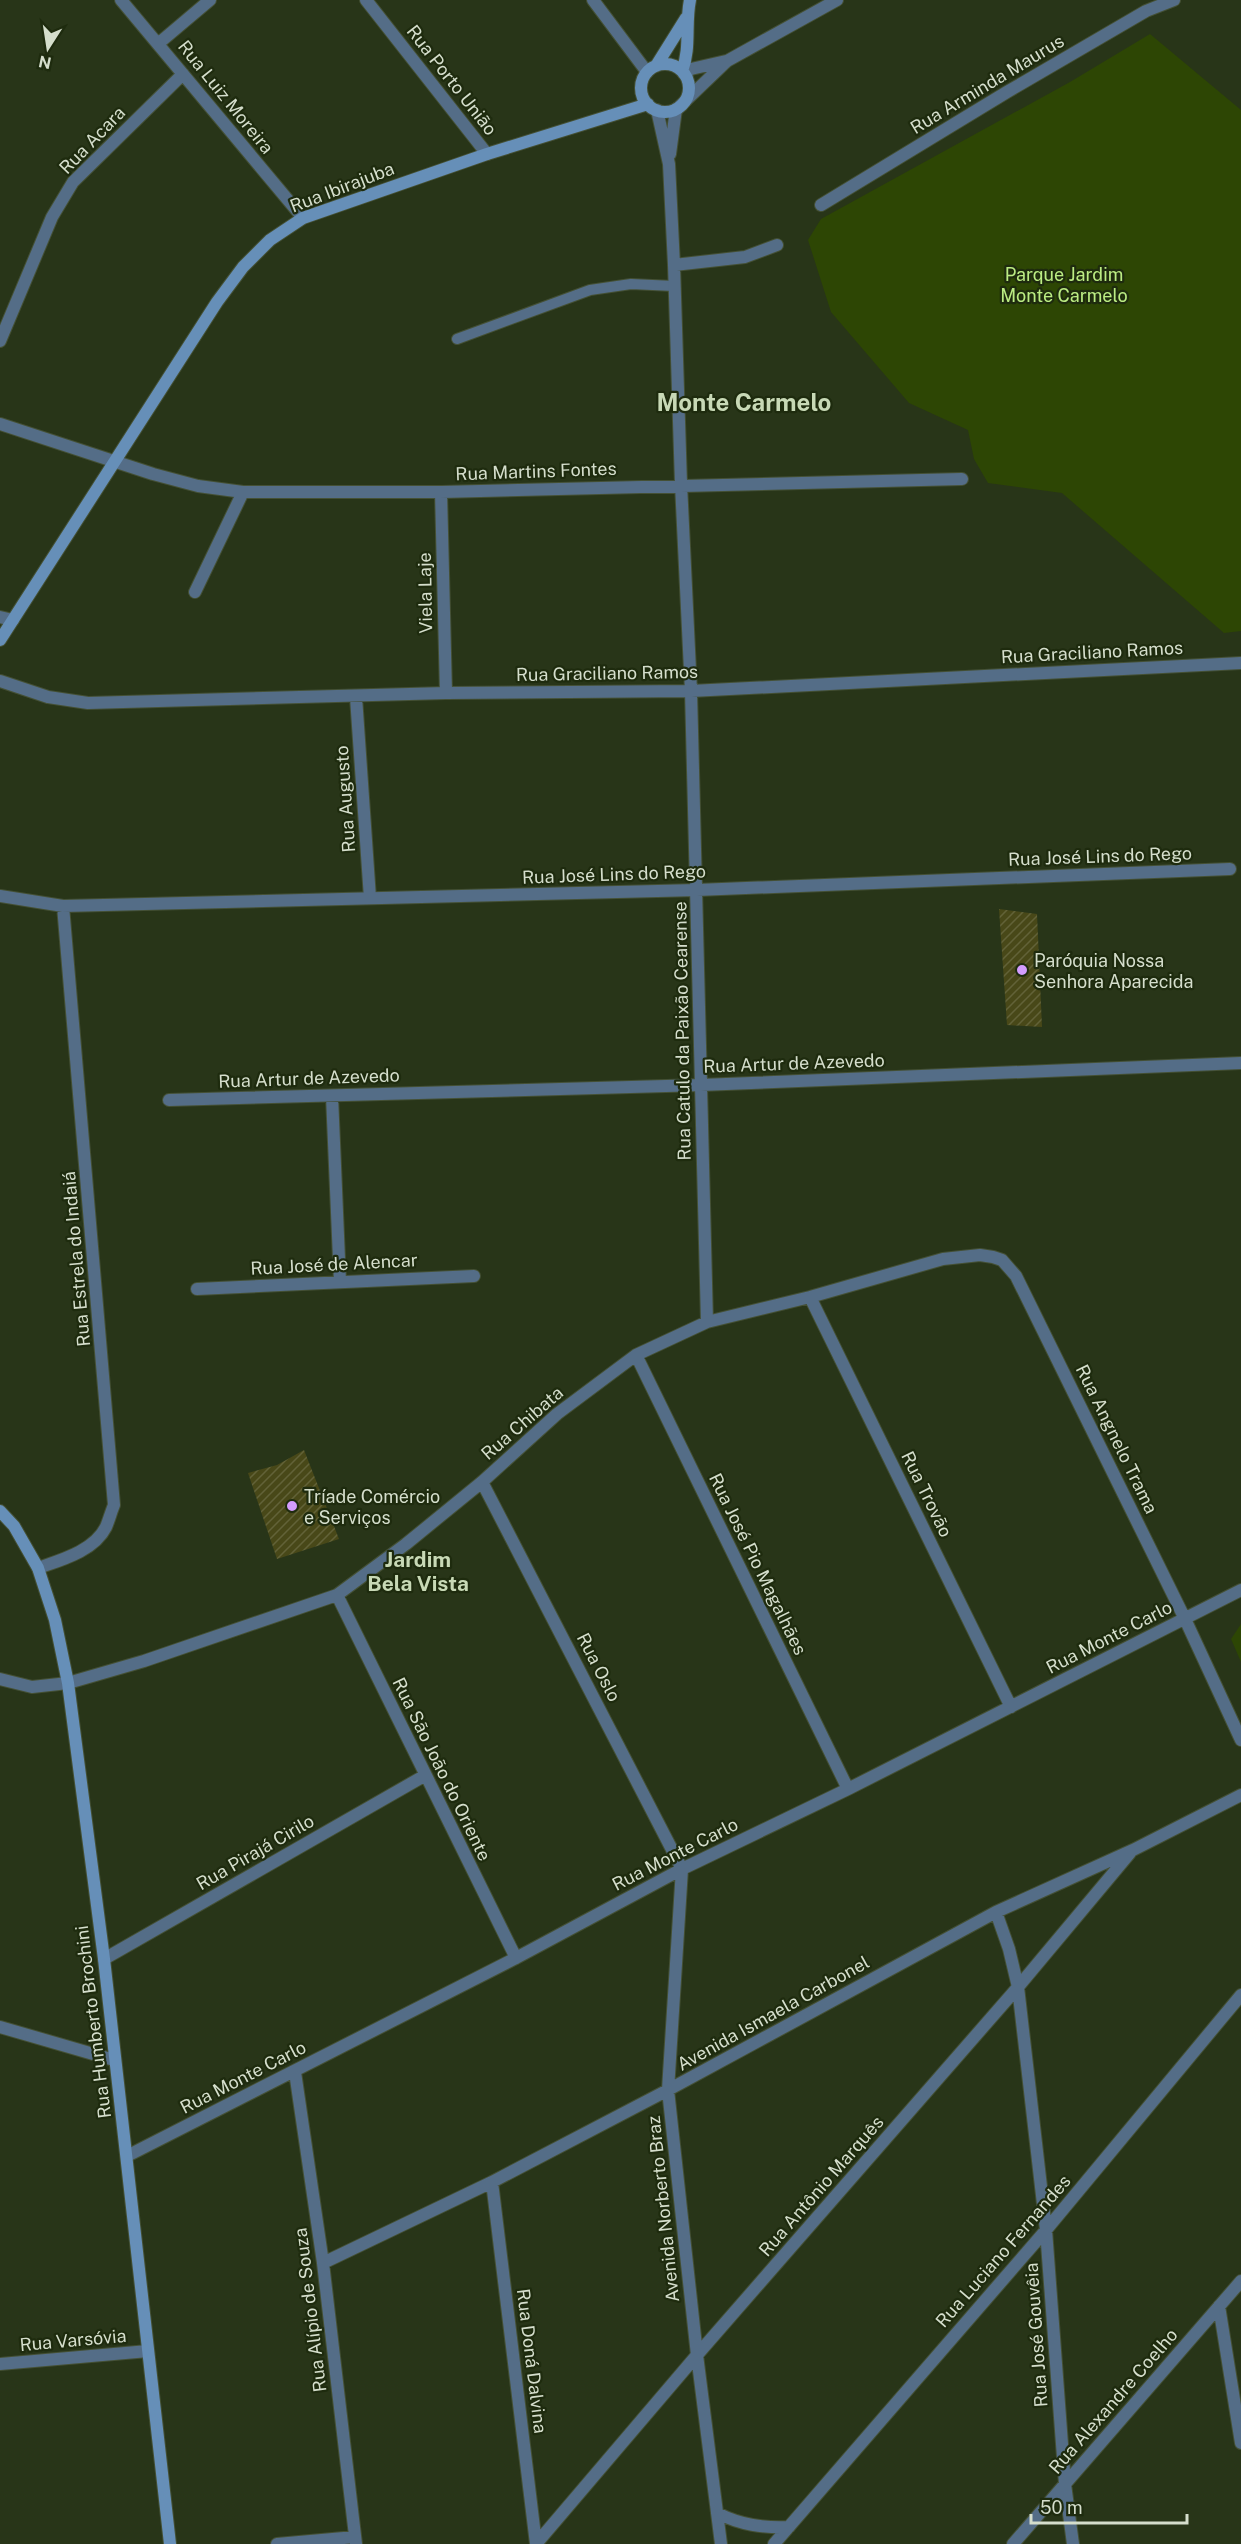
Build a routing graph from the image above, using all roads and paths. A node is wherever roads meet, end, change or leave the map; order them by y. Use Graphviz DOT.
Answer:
graph roads {
  1 [pos="121,0"];
  2 [pos="210,0"];
  3 [pos="366,0"];
  4 [pos="593,0"];
  5 [pos="690,0"];
  6 [pos="837,0"];
  7 [pos="1174,0"];
  8 [pos="686,18"];
  9 [pos="159,43"];
  10 [pos="727,61"];
  11 [pos="649,71"];
  12 [pos="683,73"];
  13 [pos="183,74"];
  14 [pos="641,92"];
  15 [pos="652,107"];
  16 [pos="678,108"];
  17 [pos="620,113"];
  18 [pos="487,154"];
  19 [pos="669,164"];
  20 [pos="821,205"];
  21 [pos="303,218"];
  22 [pos="777,245"];
  23 [pos="674,265"];
  24 [pos="674,286"];
  25 [pos="457,339"];
  26 [pos="0,342"];
  27 [pos="0,424"];
  28 [pos="115,461"];
  29 [pos="962,479"];
  30 [pos="681,484"];
  31 [pos="243,492"];
  32 [pos="441,492"];
  33 [pos="195,592"];
  34 [pos="0,617"];
  35 [pos="13,620"];
  36 [pos="0,640"];
  37 [pos="1241,663"];
  38 [pos="0,681"];
  39 [pos="691,691"];
  40 [pos="446,693"];
  41 [pos="356,697"];
  42 [pos="1230,868"];
  43 [pos="696,890"];
  44 [pos="0,896"];
  45 [pos="370,898"];
  46 [pos="63,906"];
  47 [pos="1241,1063"];
  48 [pos="701,1085"];
  49 [pos="332,1095"];
  50 [pos="169,1100"];
  51 [pos="474,1276"];
  52 [pos="1016,1276"];
  53 [pos="340,1282"];
  54 [pos="197,1289"];
  55 [pos="810,1297"];
  56 [pos="707,1322"];
  57 [pos="636,1355"];
  58 [pos="483,1482"];
  59 [pos="0,1511"];
  60 [pos="38,1568"];
  61 [pos="1241,1590"];
  62 [pos="337,1595"];
  63 [pos="1185,1619"];
  64 [pos="0,1679"];
  65 [pos="68,1683"];
  66 [pos="1011,1707"];
  67 [pos="1241,1740"];
  68 [pos="424,1776"];
  69 [pos="849,1789"];
  70 [pos="1241,1795"];
  71 [pos="1133,1850"];
  72 [pos="682,1869"];
  73 [pos="996,1912"];
  74 [pos="516,1958"];
  75 [pos="104,1959"];
  76 [pos="1018,1987"];
  77 [pos="1241,1995"];
  78 [pos="0,2028"];
  79 [pos="114,2060"];
  80 [pos="295,2072"];
  81 [pos="669,2090"];
  82 [pos="127,2156"];
  83 [pos="492,2182"];
  84 [pos="1046,2230"];
  85 [pos="323,2263"];
  86 [pos="1241,2281"];
  87 [pos="1219,2306"];
  88 [pos="148,2351"];
  89 [pos="697,2355"];
  90 [pos="0,2364"];
  91 [pos="1241,2443"];
  92 [pos="1065,2484"];
  93 [pos="717,2513"];
  94 [pos="789,2527"];
  95 [pos="355,2540"];
  96 [pos="170,2544"];
  97 [pos="277,2544"];
  98 [pos="536,2544"];
  99 [pos="721,2544"];
  100 [pos="774,2544"];
  101 [pos="1013,2544"];
  102 [pos="1073,2544"];
  1 -- 9 [label="street, Rua Luiz Moreira"];
  2 -- 9 [label="street"];
  3 -- 18 [label="street, Rua Porto União"];
  4 -- 11 [label="street"];
  5 -- 8 [label="street"];
  6 -- 10 [label="street"];
  7 -- 20 [label="street, Rua Arminda Maurus"];
  8 -- 11 [label="street"];
  8 -- 12 [label="street"];
  9 -- 13 [label="street, Rua Luiz Moreira"];
  10 -- 12 [label="street"];
  10 -- 16 [label="street"];
  11 -- 12 [label="street"];
  11 -- 14 [label="street"];
  12 -- 16 [label="street"];
  13 -- 21 [label="street, Rua Luiz Moreira"];
  13 -- 26 [label="street, Rua Acara"];
  14 -- 15 [label="street"];
  14 -- 17 [label="street, Rua Ibirajuba"];
  15 -- 16 [label="street"];
  15 -- 17 [label="street, Rua Ibirajuba"];
  15 -- 19 [label="street, Rua Catulo da Paixão Cearense"];
  16 -- 19 [label="street, Rua Catulo da Paixão Cearense"];
  17 -- 18 [label="street, Rua Ibirajuba"];
  18 -- 21 [label="street, Rua Ibirajuba"];
  19 -- 23 [label="street, Rua Catulo da Paixão Cearense"];
  21 -- 28 [label="street, Rua Ibirajuba"];
  22 -- 23 [label="street"];
  23 -- 24 [label="street, Rua Catulo da Paixão Cearense"];
  24 -- 25 [label="lane"];
  24 -- 30 [label="street, Rua Catulo da Paixão Cearense"];
  27 -- 28 [label="street, Rua Martins Fontes"];
  28 -- 31 [label="street, Rua Martins Fontes"];
  28 -- 35 [label="street"];
  29 -- 30 [label="street, Rua Martins Fontes"];
  30 -- 32 [label="street, Rua Martins Fontes"];
  30 -- 39 [label="street, Rua Catulo da Paixão Cearense"];
  31 -- 32 [label="street, Rua Martins Fontes"];
  31 -- 33 [label="street"];
  32 -- 40 [label="street, Viela Laje"];
  34 -- 35 [label="street"];
  35 -- 36 [label="street"];
  37 -- 39 [label="street, Rua Graciliano Ramos"];
  38 -- 41 [label="street, Rua Graciliano Ramos"];
  39 -- 40 [label="street, Rua Graciliano Ramos"];
  39 -- 43 [label="street, Rua Catulo da Paixão Cearense"];
  40 -- 41 [label="street, Rua Graciliano Ramos"];
  41 -- 45 [label="street, Rua Augusto"];
  42 -- 43 [label="street, Rua José Lins do Rego"];
  43 -- 45 [label="street, Rua José Lins do Rego"];
  43 -- 48 [label="street, Rua Catulo da Paixão Cearense"];
  44 -- 46 [label="street, Rua José Lins do Rego"];
  45 -- 46 [label="street, Rua José Lins do Rego"];
  46 -- 60 [label="street, Rua Estrela do Indaiá"];
  47 -- 48 [label="street, Rua Artur de Azevedo"];
  48 -- 49 [label="street, Rua Artur de Azevedo"];
  48 -- 56 [label="street, Rua Catulo da Paixão Cearense"];
  49 -- 50 [label="street, Rua Artur de Azevedo"];
  49 -- 53 [label="street"];
  51 -- 53 [label="street, Rua José de Alencar"];
  52 -- 55 [label="street, Rua Chibata"];
  52 -- 63 [label="street, Rua Angnelo Trama"];
  53 -- 54 [label="street, Rua José de Alencar"];
  55 -- 56 [label="street, Rua Chibata"];
  55 -- 66 [label="street, Rua Trovão"];
  56 -- 57 [label="street, Rua Chibata"];
  57 -- 58 [label="street, Rua Chibata"];
  57 -- 69 [label="street, Rua José Pio Magalhães"];
  58 -- 62 [label="street, Rua Chibata"];
  58 -- 72 [label="street, Rua Oslo"];
  59 -- 60 [label="street, Rua Humberto Brochini"];
  60 -- 65 [label="street, Rua Humberto Brochini"];
  61 -- 63 [label="street, Rua Monte Carlo"];
  62 -- 65 [label="street, Rua Chibata"];
  62 -- 68 [label="street, Rua São João do Oriente"];
  63 -- 66 [label="street, Rua Monte Carlo"];
  63 -- 67 [label="street, Rua Angnelo Trama"];
  64 -- 65 [label="street, Rua Chibata"];
  65 -- 75 [label="street, Rua Humberto Brochini"];
  66 -- 69 [label="street, Rua Monte Carlo"];
  68 -- 74 [label="street, Rua São João do Oriente"];
  68 -- 75 [label="street, Rua Pirajá Cirilo"];
  69 -- 72 [label="street, Rua Monte Carlo"];
  70 -- 71 [label="street, Avenida Ismaela Carbonel"];
  71 -- 73 [label="street, Avenida Ismaela Carbonel"];
  71 -- 76 [label="street, Rua Antônio Marquês"];
  72 -- 74 [label="street, Rua Monte Carlo"];
  72 -- 81 [label="street, Avenida Norberto Braz"];
  73 -- 76 [label="street, Rua José Gouvêia"];
  73 -- 81 [label="street, Avenida Ismaela Carbonel"];
  74 -- 80 [label="street, Rua Monte Carlo"];
  75 -- 79 [label="street, Rua Humberto Brochini"];
  76 -- 84 [label="street, Rua José Gouvêia"];
  76 -- 89 [label="street, Rua Antônio Marquês"];
  77 -- 84 [label="street, Rua Luciano Fernandes"];
  78 -- 79 [label="street"];
  79 -- 82 [label="street, Rua Humberto Brochini"];
  80 -- 82 [label="street, Rua Monte Carlo"];
  80 -- 85 [label="street, Rua Alípio de Souza"];
  81 -- 83 [label="street, Avenida Ismaela Carbonel"];
  81 -- 89 [label="street, Avenida Norberto Braz"];
  82 -- 88 [label="street, Rua Humberto Brochini"];
  83 -- 85 [label="street, Avenida Ismaela Carbonel"];
  83 -- 98 [label="street, Rua Doná Dalvina"];
  84 -- 92 [label="street, Rua José Gouvêia"];
  84 -- 94 [label="street, Rua Luciano Fernandes"];
  85 -- 95 [label="street, Rua Alípio de Souza"];
  86 -- 87 [label="street, Rua Alexandre Coelho"];
  87 -- 91 [label="street"];
  87 -- 92 [label="street, Rua Alexandre Coelho"];
  88 -- 90 [label="street, Rua Varsóvia"];
  88 -- 96 [label="street, Rua Humberto Brochini"];
  89 -- 93 [label="street, Avenida Norberto Braz"];
  89 -- 98 [label="street, Rua Antônio Marquês"];
  92 -- 101 [label="street, Rua Alexandre Coelho"];
  92 -- 102 [label="street, Rua José Gouvêia"];
  93 -- 94 [label="street"];
  93 -- 99 [label="street, Avenida Norberto Braz"];
  94 -- 100 [label="street, Rua Luciano Fernandes"];
  95 -- 97 [label="street"];
}
